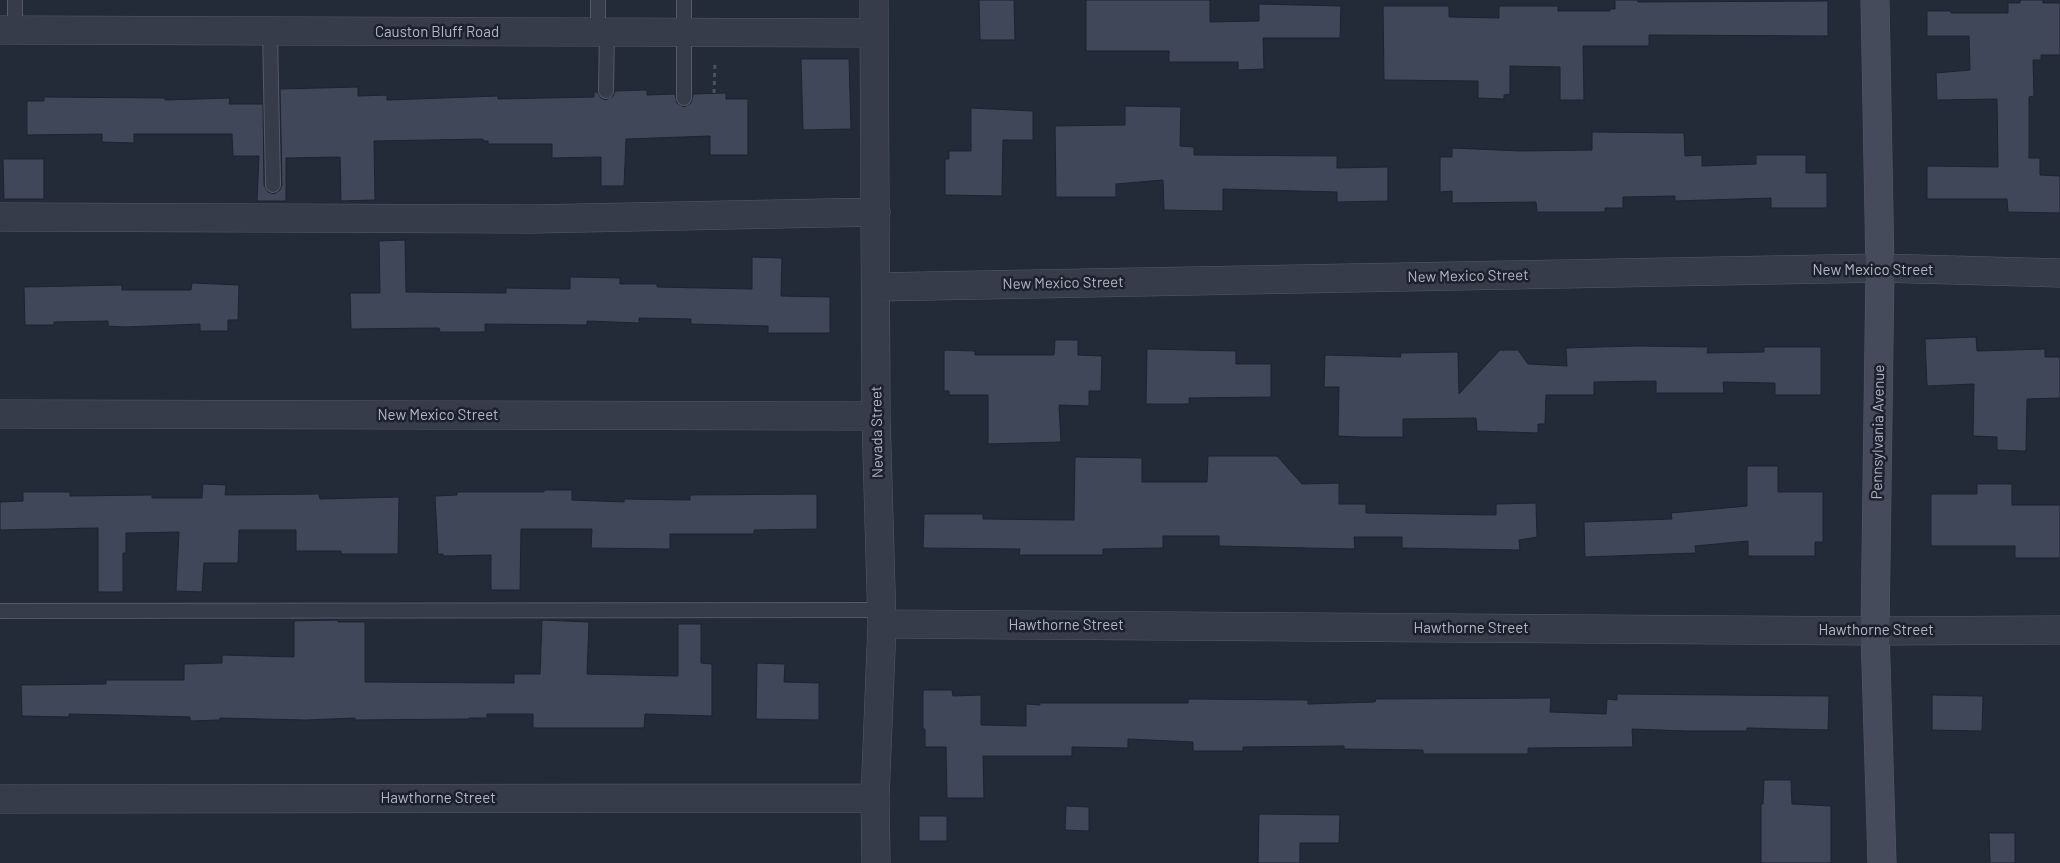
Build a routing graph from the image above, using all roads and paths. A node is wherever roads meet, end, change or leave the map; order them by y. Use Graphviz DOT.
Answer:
graph roads {
  1 [pos="16,0"];
  2 [pos="598,0"];
  3 [pos="684,0"];
  4 [pos="874,0"];
  5 [pos="1875,0"];
  6 [pos="8,31"];
  7 [pos="270,32"];
  8 [pos="603,32"];
  9 [pos="684,32"];
  10 [pos="874,33"];
  11 [pos="606,91"];
  12 [pos="684,98"];
  13 [pos="273,185"];
  14 [pos="876,212"];
  15 [pos="0,217"];
  16 [pos="1880,268"];
  17 [pos="2060,273"];
  18 [pos="876,286"];
  19 [pos="0,414"];
  20 [pos="876,416"];
  21 [pos="0,611"];
  22 [pos="882,617"];
  23 [pos="2060,630"];
  24 [pos="1875,631"];
  25 [pos="875,798"];
  26 [pos="0,799"];
  27 [pos="876,863"];
  28 [pos="1882,863"];
  1 -- 6 [label="lane"];
  2 -- 8 [label="lane"];
  3 -- 9 [label="lane"];
  4 -- 10 [label="street, Nevada Street"];
  5 -- 16 [label="main road, Pennsylvania Avenue"];
  6 -- 7 [label="street, Causton Bluff Road"];
  7 -- 8 [label="street, Causton Bluff Road"];
  7 -- 13 [label="lane"];
  8 -- 9 [label="street, Causton Bluff Road"];
  8 -- 11 [label="lane"];
  9 -- 10 [label="street, Causton Bluff Road"];
  9 -- 12 [label="lane"];
  10 -- 14 [label="street, Nevada Street"];
  14 -- 15 [label="street"];
  14 -- 18 [label="street, Nevada Street"];
  16 -- 17 [label="street, New Mexico Street"];
  16 -- 18 [label="street, New Mexico Street"];
  16 -- 24 [label="main road, Pennsylvania Avenue"];
  18 -- 20 [label="street, Nevada Street"];
  19 -- 20 [label="street, New Mexico Street"];
  20 -- 22 [label="street, Nevada Street"];
  21 -- 22 [label="lane"];
  22 -- 24 [label="street, Hawthorne Street"];
  22 -- 25 [label="street, Nevada Street"];
  23 -- 24 [label="street, Hawthorne Street"];
  24 -- 28 [label="main road, Pennsylvania Avenue"];
  25 -- 26 [label="street, Hawthorne Street"];
  25 -- 27 [label="street, Nevada Street"];
}
